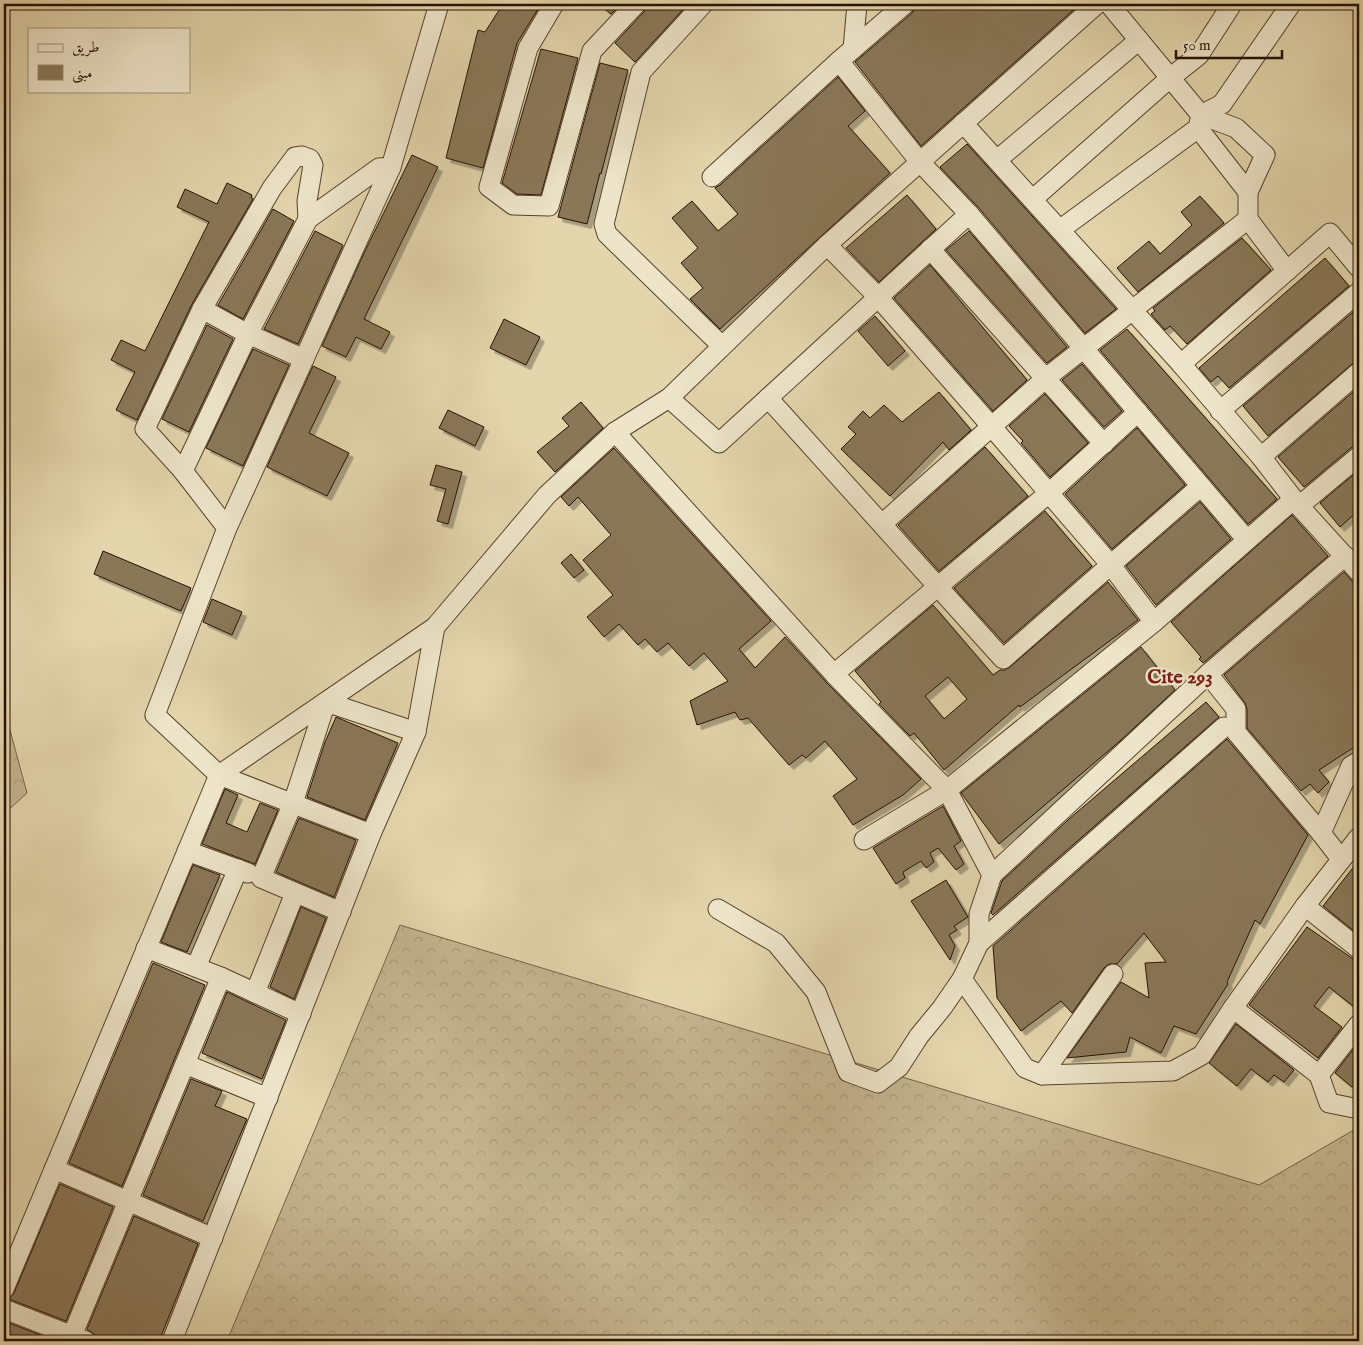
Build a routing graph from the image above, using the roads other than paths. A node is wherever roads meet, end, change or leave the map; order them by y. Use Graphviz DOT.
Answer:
graph roads {
  1 [pos="439,4"];
  2 [pos="554,4"];
  3 [pos="636,4"];
  4 [pos="703,4"];
  5 [pos="857,4"];
  6 [pos="905,4"];
  7 [pos="1097,4"];
  8 [pos="1109,4"];
  9 [pos="1232,4"];
  10 [pos="1291,4"];
  11 [pos="1139,40"];
  12 [pos="853,48"];
  13 [pos="839,61"];
  14 [pos="1170,78"];
  15 [pos="1200,121"];
  16 [pos="963,123"];
  17 [pos="997,160"];
  18 [pos="920,162"];
  19 [pos="391,167"];
  20 [pos="712,177"];
  21 [pos="1248,192"];
  22 [pos="1032,199"];
  23 [pos="969,214"];
  24 [pos="308,219"];
  25 [pos="1248,219"];
  26 [pos="1061,229"];
  27 [pos="827,245"];
  28 [pos="930,249"];
  29 [pos="1359,268"];
  30 [pos="1287,271"];
  31 [pos="1359,292"];
  32 [pos="878,298"];
  33 [pos="202,309"];
  34 [pos="1132,312"];
  35 [pos="248,334"];
  36 [pos="722,346"];
  37 [pos="1084,348"];
  38 [pos="304,359"];
  39 [pos="1181,364"];
  40 [pos="1359,372"];
  41 [pos="1046,378"];
  42 [pos="669,398"];
  43 [pos="768,398"];
  44 [pos="1220,411"];
  45 [pos="1138,412"];
  46 [pos="992,427"];
  47 [pos="615,432"];
  48 [pos="1104,444"];
  49 [pos="1359,456"];
  50 [pos="1261,457"];
  51 [pos="183,471"];
  52 [pos="1201,486"];
  53 [pos="1049,494"];
  54 [pos="1296,503"];
  55 [pos="882,524"];
  56 [pos="227,528"];
  57 [pos="1247,540"];
  58 [pos="1354,562"];
  59 [pos="1110,564"];
  60 [pos="937,586"];
  61 [pos="1154,622"];
  62 [pos="436,627"];
  63 [pos="834,674"];
  64 [pos="1208,674"];
  65 [pos="326,702"];
  66 [pos="1224,727"];
  67 [pos="416,732"];
  68 [pos="1359,761"];
  69 [pos="219,774"];
  70 [pos="947,790"];
  71 [pos="293,803"];
  72 [pos="1321,833"];
  73 [pos="371,834"];
  74 [pos="1359,837"];
  75 [pos="864,840"];
  76 [pos="187,851"];
  77 [pos="1340,860"];
  78 [pos="238,870"];
  79 [pos="992,875"];
  80 [pos="261,878"];
  81 [pos="295,892"];
  82 [pos="1305,906"];
  83 [pos="718,909"];
  84 [pos="341,912"];
  85 [pos="979,943"];
  86 [pos="146,948"];
  87 [pos="1359,949"];
  88 [pos="196,967"];
  89 [pos="1114,974"];
  90 [pos="221,977"];
  91 [pos="962,979"];
  92 [pos="255,993"];
  93 [pos="1233,1008"];
  94 [pos="300,1014"];
  95 [pos="1359,1024"];
  96 [pos="185,1064"];
  97 [pos="1042,1075"];
  98 [pos="1320,1075"];
  99 [pos="268,1098"];
  100 [pos="1359,1109"];
  101 [pos="54,1169"];
  102 [pos="128,1201"];
  103 [pos="213,1238"];
  104 [pos="4,1289"];
  105 [pos="4,1309"];
  106 [pos="79,1339"];
  107 [pos="172,1341"];
  1 -- 19 [label="street"];
  2 -- 3 [label="street"];
  4 -- 36 [label="street"];
  5 -- 12 [label="street"];
  6 -- 12 [label="street"];
  7 -- 16 [label="street"];
  8 -- 11 [label="street"];
  9 -- 14 [label="street"];
  10 -- 15 [label="street"];
  11 -- 14 [label="street"];
  11 -- 17 [label="street"];
  12 -- 13 [label="street"];
  13 -- 18 [label="street"];
  13 -- 20 [label="street"];
  14 -- 15 [label="street"];
  14 -- 22 [label="street"];
  15 -- 21 [label="street"];
  15 -- 21 [label="street"];
  15 -- 26 [label="street"];
  16 -- 17 [label="street"];
  16 -- 18 [label="street"];
  17 -- 22 [label="street"];
  18 -- 23 [label="street"];
  18 -- 27 [label="street"];
  19 -- 24 [label="street"];
  19 -- 38 [label="street"];
  21 -- 25 [label="street"];
  22 -- 26 [label="street"];
  23 -- 28 [label="street"];
  23 -- 37 [label="street"];
  24 -- 33 [label="street"];
  24 -- 35 [label="street"];
  25 -- 30 [label="street"];
  25 -- 34 [label="street"];
  26 -- 34 [label="street"];
  27 -- 32 [label="street"];
  27 -- 36 [label="street"];
  28 -- 32 [label="street"];
  28 -- 41 [label="street"];
  29 -- 30 [label="street"];
  30 -- 39 [label="street"];
  31 -- 44 [label="street"];
  32 -- 43 [label="street"];
  32 -- 46 [label="street"];
  33 -- 35 [label="street"];
  33 -- 51 [label="street"];
  34 -- 37 [label="street"];
  34 -- 39 [label="street"];
  35 -- 38 [label="street"];
  35 -- 51 [label="street"];
  36 -- 42 [label="street"];
  37 -- 41 [label="street"];
  37 -- 45 [label="street"];
  38 -- 56 [label="street"];
  39 -- 44 [label="street"];
  40 -- 50 [label="street"];
  41 -- 46 [label="street"];
  41 -- 48 [label="street"];
  42 -- 43 [label="street"];
  42 -- 47 [label="street"];
  43 -- 55 [label="street"];
  44 -- 50 [label="street"];
  45 -- 48 [label="street"];
  45 -- 52 [label="street"];
  46 -- 53 [label="street"];
  46 -- 55 [label="street"];
  47 -- 62 [label="street"];
  47 -- 63 [label="street"];
  48 -- 53 [label="street"];
  49 -- 54 [label="street"];
  50 -- 54 [label="street"];
  51 -- 56 [label="street"];
  52 -- 57 [label="street"];
  52 -- 59 [label="street"];
  53 -- 59 [label="street"];
  53 -- 60 [label="street"];
  54 -- 57 [label="street"];
  54 -- 58 [label="street"];
  55 -- 60 [label="street"];
  56 -- 69 [label="street"];
  57 -- 61 [label="street"];
  58 -- 64 [label="street"];
  59 -- 60 [label="street"];
  59 -- 61 [label="street"];
  60 -- 63 [label="street"];
  61 -- 70 [label="street"];
  62 -- 65 [label="street"];
  62 -- 67 [label="street"];
  63 -- 70 [label="street"];
  64 -- 72 [label="street"];
  64 -- 79 [label="street"];
  65 -- 67 [label="street"];
  65 -- 69 [label="street"];
  65 -- 71 [label="street"];
  66 -- 85 [label="street"];
  67 -- 73 [label="street"];
  68 -- 72 [label="street"];
  69 -- 71 [label="street"];
  69 -- 76 [label="street"];
  70 -- 75 [label="street"];
  70 -- 79 [label="street"];
  71 -- 73 [label="street"];
  71 -- 80 [label="street"];
  72 -- 77 [label="street"];
  73 -- 84 [label="street"];
  74 -- 77 [label="street"];
  76 -- 78 [label="street"];
  76 -- 86 [label="street"];
  77 -- 82 [label="street"];
  78 -- 80 [label="street"];
  78 -- 88 [label="street"];
  79 -- 85 [label="street"];
  80 -- 81 [label="street"];
  81 -- 84 [label="street"];
  81 -- 92 [label="street"];
  82 -- 87 [label="street"];
  82 -- 93 [label="street"];
  83 -- 91 [label="street"];
  84 -- 94 [label="street"];
  85 -- 91 [label="street"];
  86 -- 88 [label="street"];
  86 -- 101 [label="street"];
  88 -- 90 [label="street"];
  89 -- 97 [label="street"];
  90 -- 92 [label="street"];
  90 -- 96 [label="street"];
  91 -- 97 [label="street"];
  92 -- 94 [label="street"];
  93 -- 97 [label="street"];
  93 -- 98 [label="street"];
  94 -- 99 [label="street"];
  95 -- 98 [label="street"];
  96 -- 99 [label="street"];
  96 -- 102 [label="street"];
  98 -- 100 [label="street"];
  99 -- 103 [label="street"];
  101 -- 102 [label="street"];
  101 -- 104 [label="street"];
  102 -- 103 [label="street"];
  102 -- 106 [label="street"];
  103 -- 107 [label="street"];
  105 -- 106 [label="street"];
}
